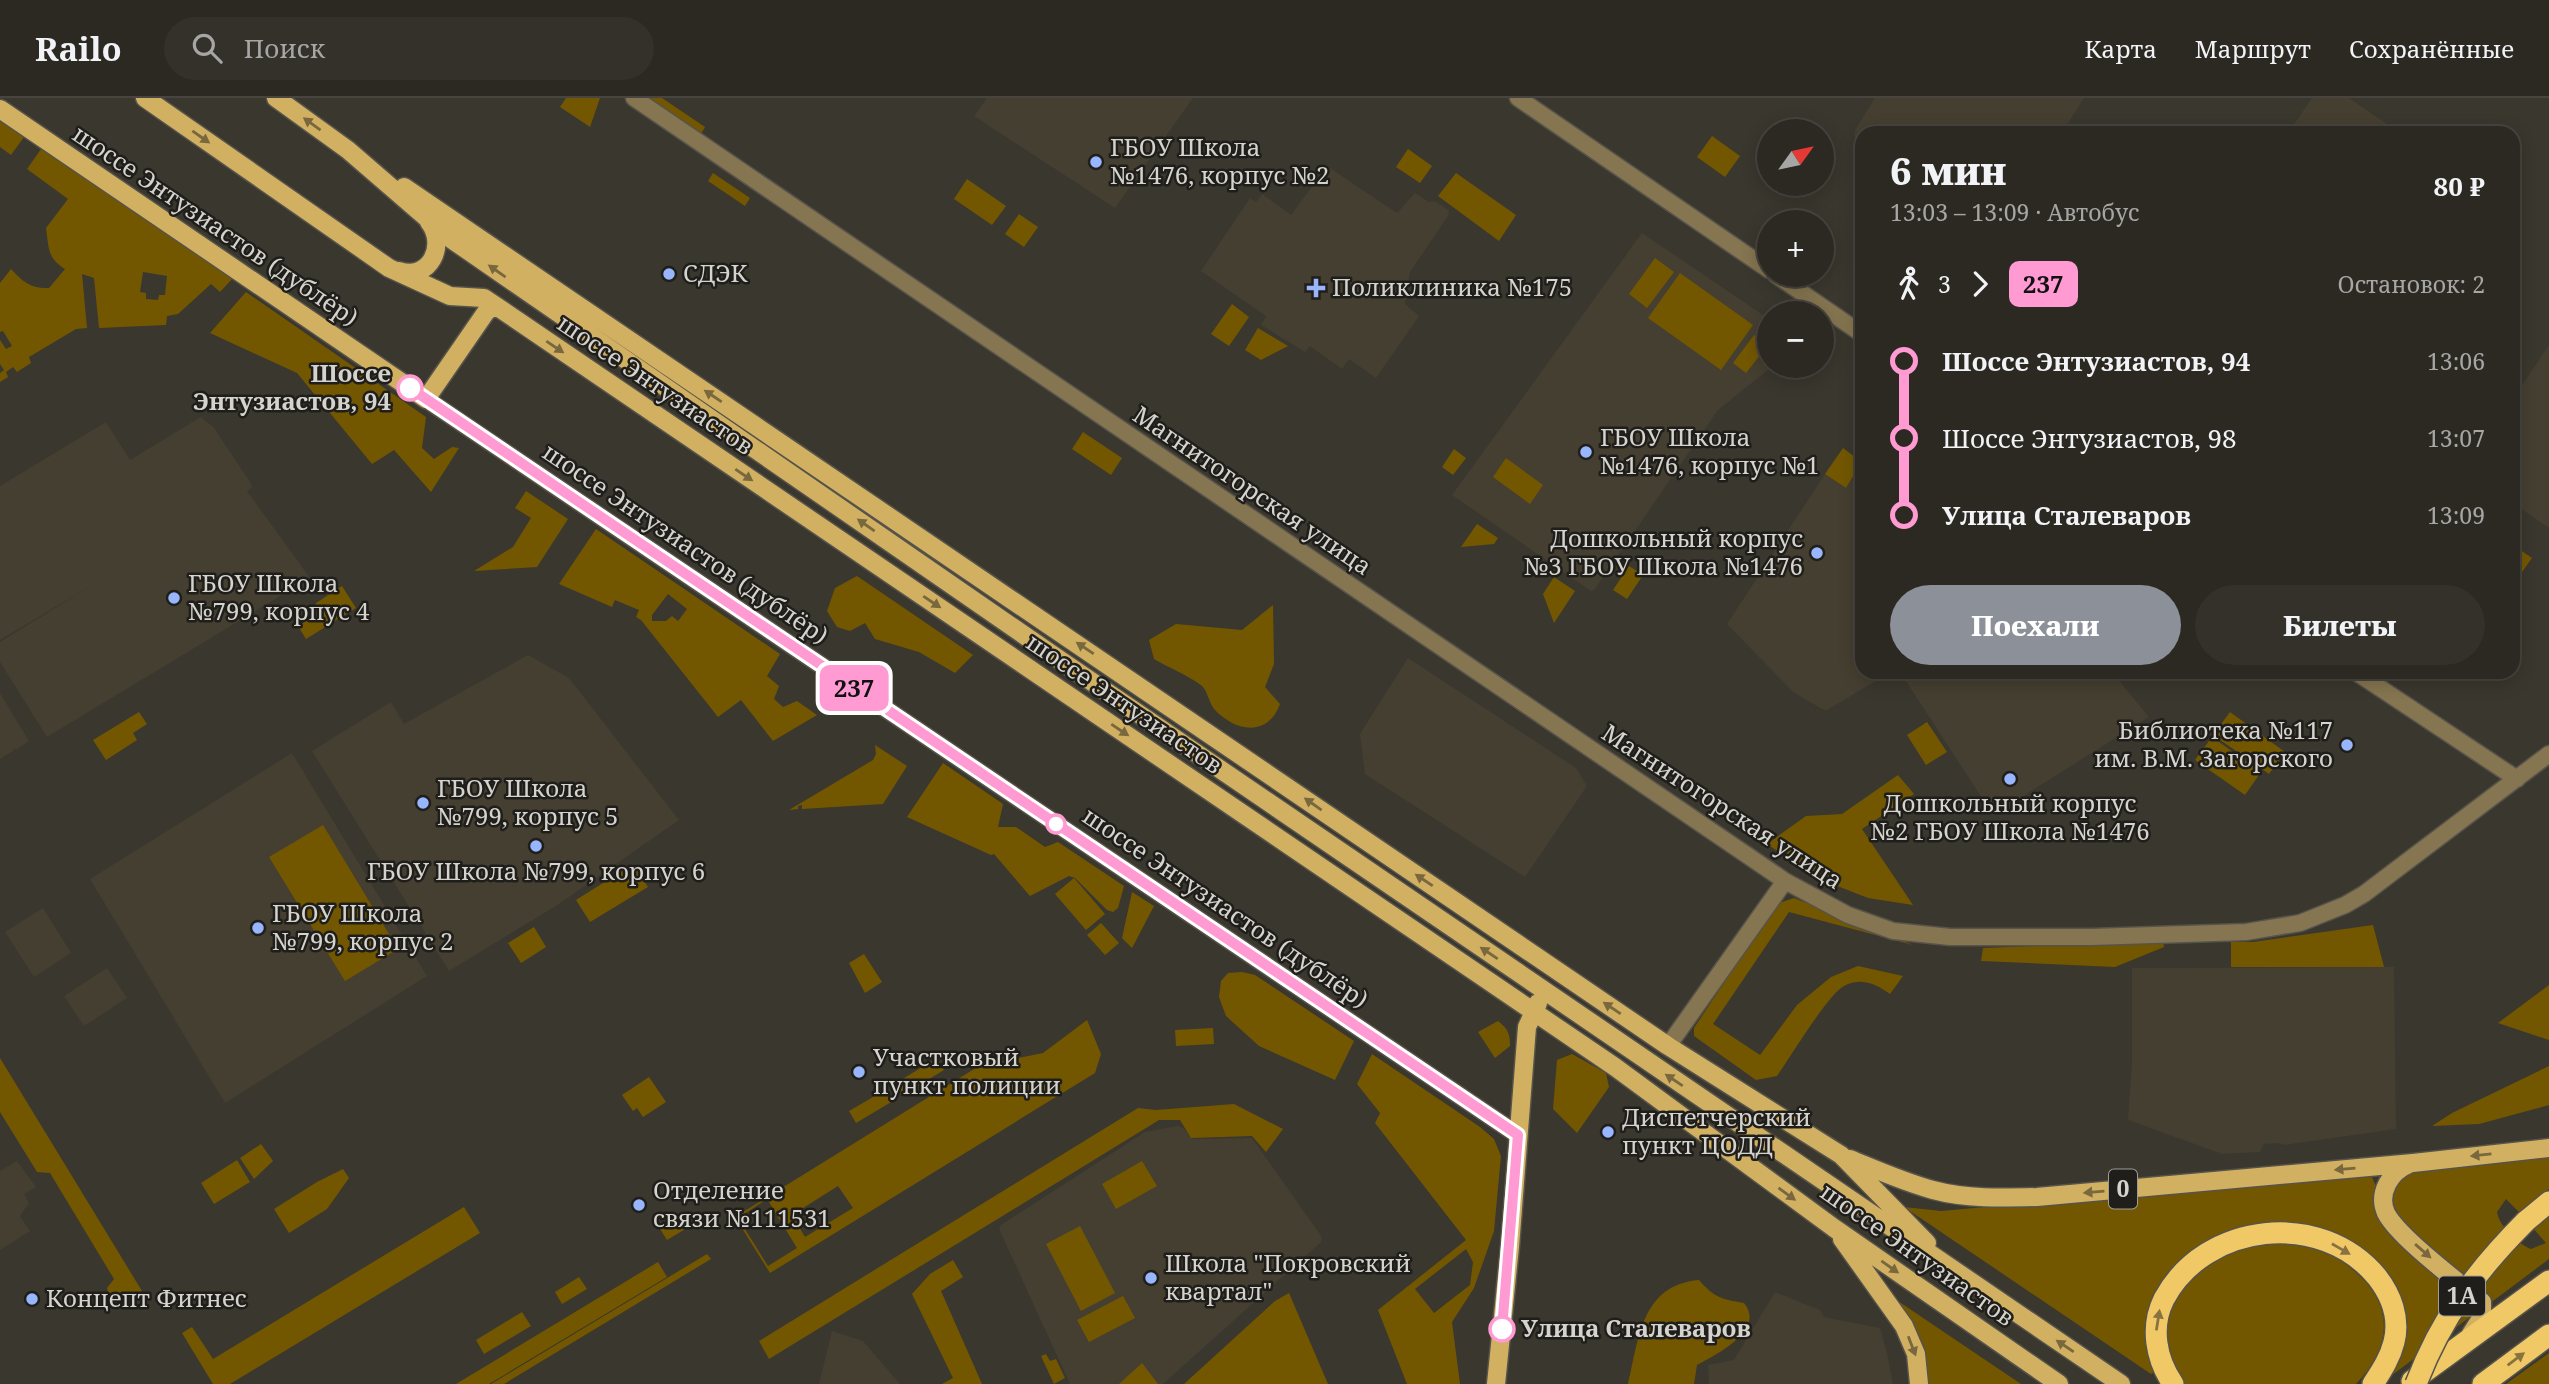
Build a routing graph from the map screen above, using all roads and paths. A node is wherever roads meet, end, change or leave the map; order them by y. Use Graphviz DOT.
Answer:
graph roads {
  1 [pos="145,98"];
  2 [pos="276,98"];
  3 [pos="634,98"];
  4 [pos="1518,98"];
  5 [pos="0,109"];
  6 [pos="348,150"];
  7 [pos="425,218"];
  8 [pos="1757,262"];
  9 [pos="389,268"];
  10 [pos="1793,287"];
  11 [pos="490,306"];
  12 [pos="1855,329"];
  13 [pos="426,399"];
  14 [pos="2366,679"];
  15 [pos="2549,754"];
  16 [pos="2516,779"];
  17 [pos="1784,881"];
  18 [pos="1546,992"];
  19 [pos="1532,1012"];
  20 [pos="1668,1046"];
  21 [pos="1518,1135"];
  22 [pos="2549,1148"];
  23 [pos="1841,1155"];
  24 [pos="2413,1163"];
  25 [pos="2549,1202"];
  26 [pos="1834,1228"];
  27 [pos="1953,1270"];
  28 [pos="2549,1281"];
  29 [pos="2549,1335"];
  30 [pos="2463,1344"];
  31 [pos="1496,1384"];
  32 [pos="1919,1384"];
  33 [pos="2059,1384"];
  34 [pos="2122,1384"];
  35 [pos="2173,1384"];
  36 [pos="2373,1384"];
  37 [pos="2408,1384"];
  38 [pos="2416,1384"];
  39 [pos="2483,1384"];
  1 -- 9 [label="main road, one-way"];
  6 -- 2 [label="main road, шоссе Энтузиастов, one-way"];
  3 -- 17 [label="street, Магнитогорская улица"];
  4 -- 8 [label="street"];
  5 -- 13 [label="main road, шоссе Энтузиастов (дублёр)"];
  6 -- 7 [label="main road, шоссе Энтузиастов"];
  20 -- 6 [label="main road, one-way"];
  7 -- 9 [label="main road"];
  18 -- 7 [label="main road, шоссе Энтузиастов, one-way"];
  9 -- 11 [label="main road"];
  10 -- 12 [label="street"];
  11 -- 13 [label="main road"];
  11 -- 19 [label="main road, шоссе Энтузиастов, one-way"];
  13 -- 21 [label="street, шоссе Энтузиастов (дублёр)"];
  14 -- 16 [label="street"];
  15 -- 16 [label="street, Магнитогорская улица"];
  16 -- 17 [label="street, Магнитогорская улица"];
  17 -- 20 [label="street"];
  18 -- 19 [label="main road"];
  27 -- 18 [label="main road, шоссе Энтузиастов, one-way"];
  19 -- 21 [label="main road"];
  19 -- 26 [label="main road, шоссе Энтузиастов, one-way"];
  20 -- 23 [label="main road"];
  21 -- 31 [label="main road"];
  22 -- 24 [label="main road, 0, one-way"];
  24 -- 23 [label="main road, 0, one-way"];
  23 -- 27 [label="main road"];
  24 -- 30 [label="main road, one-way"];
  25 -- 38 [label="highway, 1A, bridge"];
  26 -- 32 [label="main road, one-way"];
  26 -- 33 [label="main road, шоссе Энтузиастов, one-way"];
  34 -- 27 [label="main road, шоссе Энтузиастов, one-way"];
  28 -- 30 [label="highway"];
  39 -- 29 [label="highway, one-way"];
  30 -- 37 [label="highway"];
  35 -- 36 [label="highway, one-way"];
}
